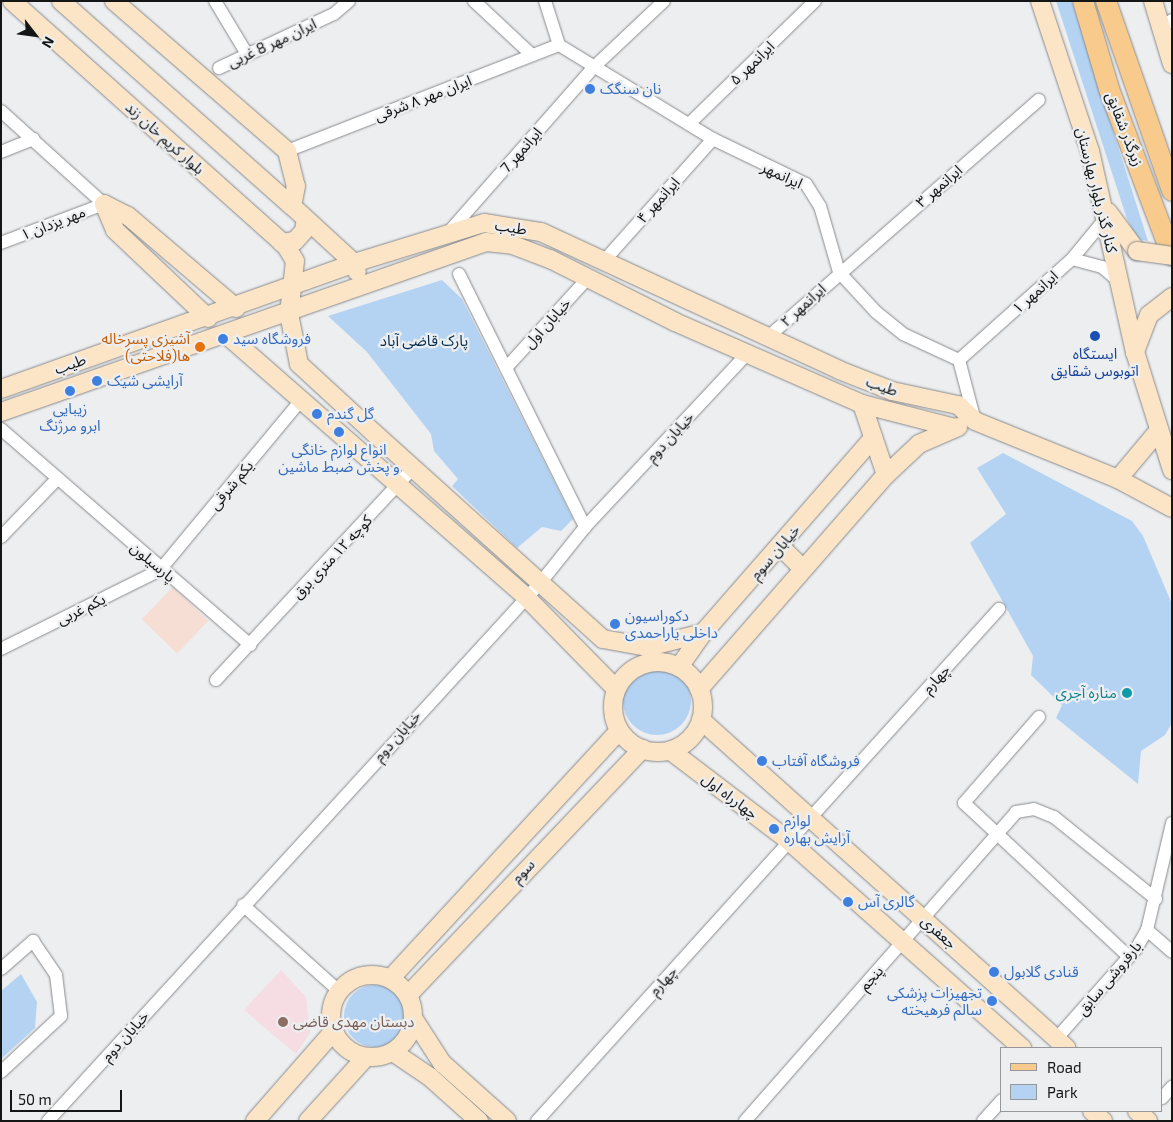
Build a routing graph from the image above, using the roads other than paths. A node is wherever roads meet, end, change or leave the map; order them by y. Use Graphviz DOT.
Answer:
graph roads {
  1 [pos="12,1"];
  2 [pos="61,1"];
  3 [pos="114,1"];
  4 [pos="232,1"];
  5 [pos="349,1"];
  6 [pos="474,1"];
  7 [pos="545,1"];
  8 [pos="664,1"];
  9 [pos="815,1"];
  10 [pos="1040,1"];
  11 [pos="1083,1"];
  12 [pos="1106,1"];
  13 [pos="1153,1"];
  14 [pos="217,4"];
  15 [pos="1166,23"];
  16 [pos="559,46"];
  17 [pos="247,54"];
  18 [pos="532,55"];
  19 [pos="1172,64"];
  20 [pos="594,67"];
  21 [pos="219,68"];
  22 [pos="1039,100"];
  23 [pos="1,111"];
  24 [pos="689,124"];
  25 [pos="33,139"];
  26 [pos="713,139"];
  27 [pos="287,151"];
  28 [pos="1,152"];
  29 [pos="1172,191"];
  30 [pos="104,204"];
  31 [pos="292,206"];
  32 [pos="1104,211"];
  33 [pos="306,219"];
  34 [pos="448,234"];
  35 [pos="1,242"];
  36 [pos="282,243"];
  37 [pos="1172,256"];
  38 [pos="1072,259"];
  39 [pos="603,262"];
  40 [pos="354,264"];
  41 [pos="839,272"];
  42 [pos="459,274"];
  43 [pos="588,278"];
  44 [pos="1120,282"];
  45 [pos="209,286"];
  46 [pos="293,286"];
  47 [pos="362,287"];
  48 [pos="1172,297"];
  49 [pos="190,302"];
  50 [pos="236,308"];
  51 [pos="289,314"];
  52 [pos="208,318"];
  53 [pos="228,336"];
  54 [pos="768,337"];
  55 [pos="1135,352"];
  56 [pos="748,353"];
  57 [pos="959,360"];
  58 [pos="506,368"];
  59 [pos="839,370"];
  60 [pos="1,389"];
  61 [pos="829,391"];
  62 [pos="301,400"];
  63 [pos="862,404"];
  64 [pos="1,412"];
  65 [pos="975,421"];
  66 [pos="955,428"];
  67 [pos="1,429"];
  68 [pos="1159,430"];
  69 [pos="874,438"];
  70 [pos="413,468"];
  71 [pos="1172,470"];
  72 [pos="886,474"];
  73 [pos="57,479"];
  74 [pos="1118,479"];
  75 [pos="399,484"];
  76 [pos="1172,508"];
  77 [pos="585,527"];
  78 [pos="1,536"];
  79 [pos="781,547"];
  80 [pos="802,568"];
  81 [pos="160,570"];
  82 [pos="541,582"];
  83 [pos="526,597"];
  84 [pos="999,609"];
  85 [pos="703,633"];
  86 [pos="250,645"];
  87 [pos="1,649"];
  88 [pos="679,667"];
  89 [pos="216,680"];
  90 [pos="616,689"];
  91 [pos="699,689"];
  92 [pos="1039,717"];
  93 [pos="701,720"];
  94 [pos="619,731"];
  95 [pos="642,750"];
  96 [pos="671,750"];
  97 [pos="812,816"];
  98 [pos="1172,823"];
  99 [pos="998,836"];
  100 [pos="790,841"];
  101 [pos="512,844"];
  102 [pos="532,861"];
  103 [pos="1156,899"];
  104 [pos="243,905"];
  105 [pos="924,919"];
  106 [pos="1147,930"];
  107 [pos="903,942"];
  108 [pos="1172,952"];
  109 [pos="1129,957"];
  110 [pos="1,969"];
  111 [pos="390,979"];
  112 [pos="339,991"];
  113 [pos="408,995"];
  114 [pos="413,1018"];
  115 [pos="333,1032"];
  116 [pos="1061,1044"];
  117 [pos="1021,1047"];
  118 [pos="393,1052"];
  119 [pos="366,1057"];
  120 [pos="1,1072"];
  121 [pos="1172,1087"];
  122 [pos="1163,1097"];
  123 [pos="1000,1102"];
  124 [pos="1093,1112"];
  125 [pos="48,1121"];
  126 [pos="255,1121"];
  127 [pos="308,1121"];
  128 [pos="479,1121"];
  129 [pos="507,1121"];
  130 [pos="537,1121"];
  131 [pos="745,1121"];
  132 [pos="983,1121"];
  133 [pos="1103,1121"];
  1 -- 36 [label="main road, بلوار کریم خان زند"];
  2 -- 31 [label="main road"];
  3 -- 27 [label="main road"];
  4 -- 14 [label="street"];
  5 -- 17 [label="street, ایران مهر 8 غربی"];
  6 -- 18 [label="street"];
  7 -- 16 [label="street"];
  8 -- 20 [label="street, ایرانمهر 7"];
  9 -- 24 [label="street, ایرانمهر ۵"];
  10 -- 32 [label="main road, کنار گذر بلوار بهارستان"];
  11 -- 37 [label="main road, زیرگذر شقایق"];
  12 -- 29 [label="main road, زیرگذر شقایق"];
  13 -- 15 [label="main road"];
  14 -- 17 [label="street"];
  15 -- 19 [label="main road"];
  16 -- 18 [label="street, ایران مهر ٨ شرقی"];
  16 -- 20 [label="street, ایرانمهر"];
  17 -- 21 [label="street, ایران مهر 8 غربی"];
  18 -- 27 [label="street, ایران مهر ٨ شرقی"];
  20 -- 24 [label="street, ایرانمهر"];
  20 -- 34 [label="street, ایرانمهر 7"];
  22 -- 41 [label="street, ایرانمهر ۳"];
  23 -- 25 [label="street"];
  24 -- 26 [label="street, ایرانمهر"];
  25 -- 28 [label="street"];
  25 -- 30 [label="street"];
  26 -- 39 [label="street, ایرانمهر ۴"];
  26 -- 41 [label="street, ایرانمهر"];
  27 -- 31 [label="main road"];
  30 -- 35 [label="street, مهر یزدان ۱"];
  30 -- 45 [label="main road"];
  30 -- 49 [label="main road"];
  31 -- 33 [label="main road"];
  32 -- 37 [label="main road, bridge"];
  32 -- 38 [label="street, ایرانمهر ۱"];
  32 -- 44 [label="main road, کنار گذر بلوار بهارستان"];
  33 -- 36 [label="main road"];
  33 -- 40 [label="main road"];
  34 -- 39 [label="main road, طیب"];
  34 -- 40 [label="main road, طیب"];
  36 -- 46 [label="main road, بلوار کریم خان زند"];
  38 -- 44 [label="street"];
  38 -- 57 [label="street, ایرانمهر ۱"];
  39 -- 54 [label="main road, طیب"];
  40 -- 46 [label="main road, طیب"];
  40 -- 47 [label="main road"];
  41 -- 54 [label="street, ایرانمهر ۲"];
  41 -- 57 [label="street, ایرانمهر"];
  42 -- 58 [label="street"];
  43 -- 47 [label="main road, طیب"];
  43 -- 56 [label="main road, طیب"];
  43 -- 58 [label="street, خیابان اول"];
  44 -- 55 [label="main road, کنار گذر بلوار بهارستان"];
  45 -- 49 [label="main road"];
  45 -- 50 [label="main road"];
  46 -- 50 [label="main road, طیب"];
  46 -- 51 [label="main road, بلوار کریم خان زند"];
  47 -- 51 [label="main road, طیب"];
  48 -- 55 [label="main road"];
  49 -- 52 [label="main road"];
  50 -- 52 [label="main road, طیب"];
  51 -- 53 [label="main road, طیب"];
  51 -- 70 [label="main road, بلوار کریم خان زند"];
  52 -- 60 [label="main road, طیب"];
  53 -- 62 [label="main road"];
  53 -- 64 [label="main road, طیب"];
  54 -- 59 [label="main road, طیب"];
  55 -- 68 [label="main road, کنار گذر بلوار بهارستان"];
  56 -- 61 [label="main road, طیب"];
  56 -- 77 [label="street, خیابان دوم"];
  57 -- 65 [label="street"];
  58 -- 77 [label="street"];
  59 -- 61 [label="main road"];
  59 -- 65 [label="main road, طیب"];
  61 -- 63 [label="main road, طیب"];
  62 -- 75 [label="main road"];
  62 -- 81 [label="street, یکم شرقی"];
  63 -- 66 [label="main road, طیب"];
  63 -- 69 [label="main road"];
  65 -- 66 [label="main road"];
  65 -- 74 [label="main road, طیب"];
  66 -- 72 [label="main road, خیابان سوم"];
  67 -- 73 [label="street, پارسیلون"];
  68 -- 71 [label="main road, کنار گذر بلوار بهارستان"];
  68 -- 74 [label="main road"];
  69 -- 72 [label="main road"];
  69 -- 79 [label="main road, خیابان سوم"];
  70 -- 75 [label="street, کوچه ۱۲ متری برق"];
  70 -- 82 [label="main road, بلوار کریم خان زند"];
  72 -- 80 [label="main road, خیابان سوم"];
  73 -- 78 [label="street"];
  73 -- 81 [label="street, پارسیلون"];
  74 -- 76 [label="main road, طیب"];
  75 -- 83 [label="main road"];
  75 -- 86 [label="street, کوچه ۱۲ متری برق"];
  77 -- 82 [label="street, خیابان دوم"];
  79 -- 80 [label="main road"];
  79 -- 85 [label="main road, خیابان سوم"];
  80 -- 91 [label="main road, خیابان سوم"];
  81 -- 86 [label="street, پارسیلون"];
  81 -- 87 [label="street, یکم غربی"];
  82 -- 83 [label="street, خیابان دوم"];
  82 -- 85 [label="main road, بلوار کریم خان زند"];
  83 -- 90 [label="main road"];
  83 -- 104 [label="street, خیابان دوم"];
  84 -- 97 [label="street, چهارم"];
  85 -- 88 [label="main road, خیابان سوم"];
  86 -- 89 [label="street, کوچه ۱۲ متری برق"];
  88 -- 90 [label="main road"];
  88 -- 91 [label="main road"];
  90 -- 94 [label="main road"];
  91 -- 93 [label="main road"];
  92 -- 99 [label="street"];
  93 -- 96 [label="main road"];
  93 -- 97 [label="main road"];
  94 -- 95 [label="main road"];
  94 -- 101 [label="main road, سوم"];
  95 -- 96 [label="main road"];
  95 -- 102 [label="main road, سوم"];
  96 -- 100 [label="main road, چهارراه اول"];
  97 -- 100 [label="street, چهارم"];
  97 -- 105 [label="main road, جعفری"];
  98 -- 103 [label="street, بارفروشی سابق"];
  99 -- 103 [label="street, پنجم"];
  99 -- 105 [label="street, پنجم"];
  99 -- 109 [label="street"];
  100 -- 107 [label="main road"];
  100 -- 130 [label="street, چهارم"];
  101 -- 102 [label="main road"];
  101 -- 111 [label="main road, سوم"];
  102 -- 113 [label="main road, سوم"];
  103 -- 106 [label="street, بارفروشی سابق"];
  104 -- 112 [label="street"];
  104 -- 125 [label="street, خیابان دوم"];
  105 -- 107 [label="street, پنجم"];
  105 -- 116 [label="main road, جعفری"];
  106 -- 108 [label="street"];
  106 -- 109 [label="street, بارفروشی سابق"];
  107 -- 117 [label="main road"];
  107 -- 131 [label="street, پنجم"];
  109 -- 116 [label="street, بارفروشی سابق"];
  110 -- 120 [label="street"];
  111 -- 112 [label="main road"];
  111 -- 113 [label="main road"];
  112 -- 115 [label="main road"];
  113 -- 114 [label="main road"];
  114 -- 118 [label="main road"];
  114 -- 129 [label="main road"];
  115 -- 119 [label="main road"];
  115 -- 126 [label="main road"];
  118 -- 119 [label="main road"];
  118 -- 128 [label="main road"];
  119 -- 127 [label="main road"];
  121 -- 122 [label="street"];
  123 -- 132 [label="street"];
  124 -- 133 [label="main road"];
}
